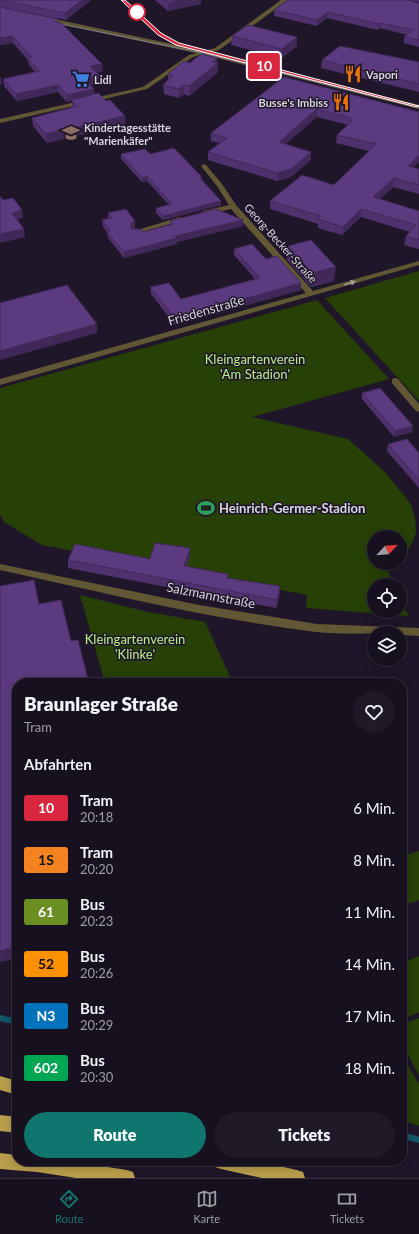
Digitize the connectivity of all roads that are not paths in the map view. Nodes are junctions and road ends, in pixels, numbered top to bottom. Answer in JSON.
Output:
{"nodes":[{"id":1,"x":285,"y":0,"type":"edge"},
{"id":2,"x":39,"y":18,"type":"edge"},
{"id":3,"x":205,"y":53,"type":"junction"},
{"id":4,"x":419,"y":107,"type":"edge"},
{"id":5,"x":0,"y":121,"type":"edge"},
{"id":6,"x":204,"y":166,"type":"dead end"},
{"id":7,"x":233,"y":206,"type":"junction"},
{"id":8,"x":135,"y":232,"type":"edge"},
{"id":9,"x":419,"y":263,"type":"edge"},
{"id":10,"x":312,"y":294,"type":"junction"},
{"id":11,"x":395,"y":381,"type":"dead end"},
{"id":12,"x":0,"y":382,"type":"edge"},
{"id":13,"x":419,"y":409,"type":"edge"},
{"id":14,"x":0,"y":568,"type":"edge"},
{"id":15,"x":419,"y":632,"type":"edge"},
{"id":16,"x":0,"y":1083,"type":"edge"},
{"id":17,"x":12,"y":1087,"type":"edge"},
{"id":18,"x":0,"y":1123,"type":"edge"},
{"id":19,"x":12,"y":1124,"type":"edge"},
{"id":20,"x":0,"y":1161,"type":"edge"},
{"id":21,"x":12,"y":1162,"type":"edge"},
{"id":22,"x":50,"y":1166,"type":"edge"},
{"id":23,"x":252,"y":1166,"type":"edge"},
{"id":24,"x":126,"y":1178,"type":"edge"},
{"id":25,"x":297,"y":1178,"type":"edge"}],
"edges":[{"from":1,"to":3,"type":"street"},
{"from":2,"to":3,"type":"street"},
{"from":3,"to":4,"type":"street"},
{"from":3,"to":5,"type":"street"},
{"from":6,"to":7,"type":"street","name":"Georg-Becker-Straße"},
{"from":7,"to":8,"type":"street","name":"Georg-Becker-Straße"},
{"from":7,"to":10,"type":"street","name":"Georg-Becker-Straße"},
{"from":10,"to":9,"type":"street","name":"Friedenstraße","one_way":true},
{"from":10,"to":12,"type":"street","name":"Friedenstraße"},
{"from":11,"to":13,"type":"street"},
{"from":14,"to":15,"type":"street","name":"Salzmannstraße"},
{"from":16,"to":17,"type":"highway"},
{"from":18,"to":19,"type":"highway"},
{"from":20,"to":21,"type":"highway"},
{"from":22,"to":24,"type":"highway"},
{"from":23,"to":25,"type":"highway"}]}
